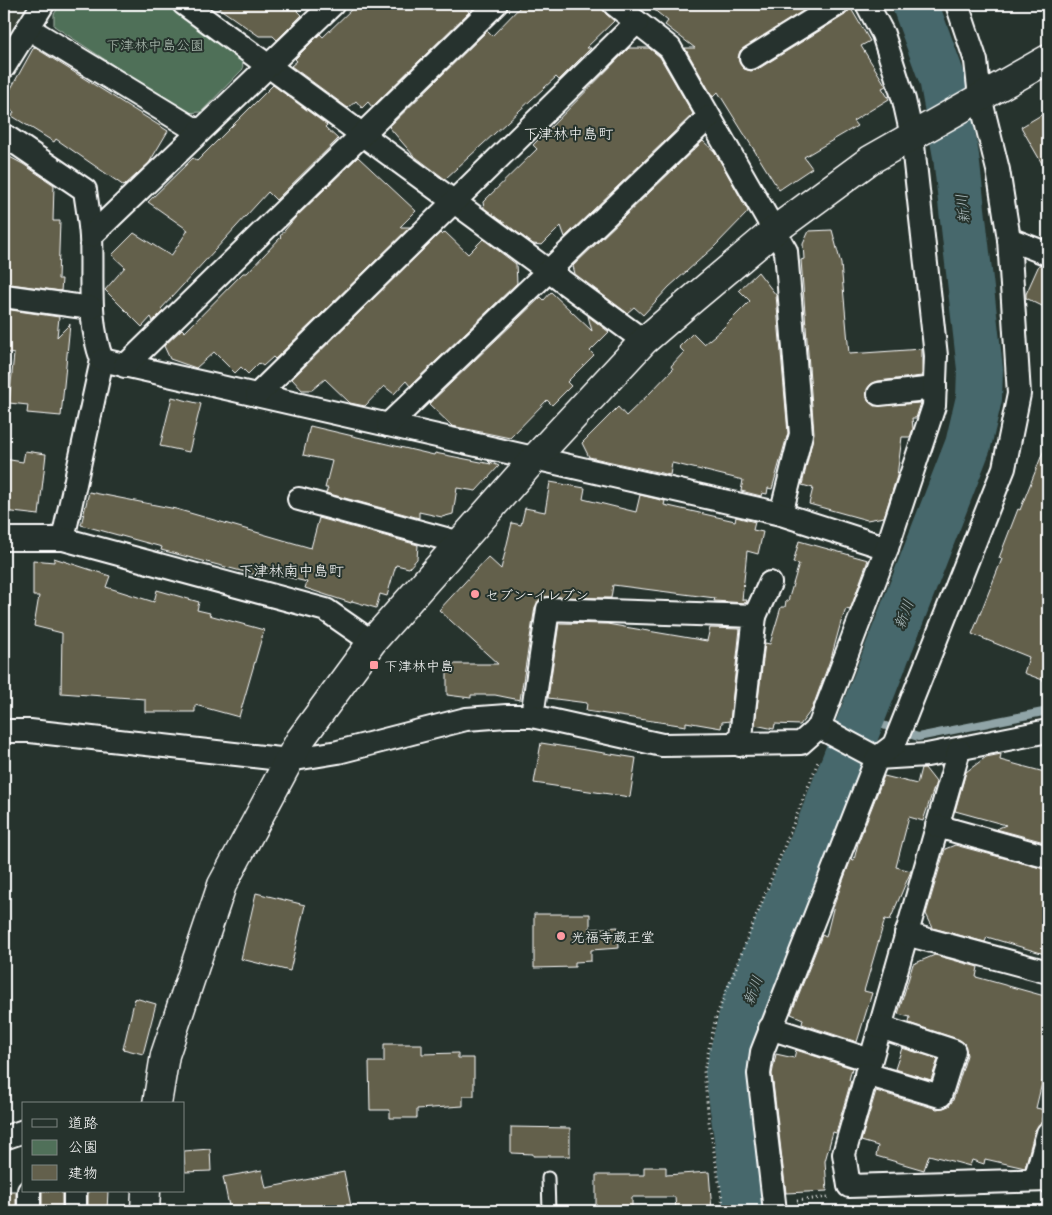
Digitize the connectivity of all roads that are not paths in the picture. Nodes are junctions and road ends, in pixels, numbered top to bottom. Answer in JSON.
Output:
{"nodes":[{"id":1,"x":43,"y":4,"type":"edge"},
{"id":2,"x":184,"y":4,"type":"edge"},
{"id":3,"x":333,"y":4,"type":"edge"},
{"id":4,"x":496,"y":4,"type":"edge"},
{"id":5,"x":614,"y":4,"type":"edge"},
{"id":6,"x":838,"y":4,"type":"edge"},
{"id":7,"x":867,"y":4,"type":"edge"},
{"id":8,"x":957,"y":4,"type":"edge"},
{"id":9,"x":637,"y":22,"type":"junction"},
{"id":10,"x":28,"y":28,"type":"junction"},
{"id":11,"x":751,"y":58,"type":"dead end"},
{"id":12,"x":1048,"y":59,"type":"edge"},
{"id":13,"x":268,"y":66,"type":"junction"},
{"id":14,"x":4,"y":67,"type":"edge"},
{"id":15,"x":973,"y":101,"type":"junction"},
{"id":16,"x":709,"y":117,"type":"junction"},
{"id":17,"x":921,"y":131,"type":"junction"},
{"id":18,"x":199,"y":132,"type":"junction"},
{"id":19,"x":362,"y":134,"type":"junction"},
{"id":20,"x":4,"y":135,"type":"edge"},
{"id":21,"x":454,"y":202,"type":"junction"},
{"id":22,"x":775,"y":230,"type":"junction"},
{"id":23,"x":91,"y":236,"type":"junction"},
{"id":24,"x":1009,"y":239,"type":"junction"},
{"id":25,"x":1048,"y":254,"type":"edge"},
{"id":26,"x":548,"y":271,"type":"junction"},
{"id":27,"x":4,"y":296,"type":"edge"},
{"id":28,"x":91,"y":308,"type":"junction"},
{"id":29,"x":644,"y":341,"type":"junction"},
{"id":30,"x":102,"y":360,"type":"junction"},
{"id":31,"x":125,"y":366,"type":"junction"},
{"id":32,"x":935,"y":388,"type":"junction"},
{"id":33,"x":879,"y":394,"type":"dead end"},
{"id":34,"x":256,"y":395,"type":"junction"},
{"id":35,"x":388,"y":425,"type":"junction"},
{"id":36,"x":535,"y":458,"type":"junction"},
{"id":37,"x":298,"y":499,"type":"dead end"},
{"id":38,"x":781,"y":514,"type":"junction"},
{"id":39,"x":4,"y":539,"type":"edge"},
{"id":40,"x":63,"y":539,"type":"junction"},
{"id":41,"x":461,"y":543,"type":"junction"},
{"id":42,"x":888,"y":548,"type":"junction"},
{"id":43,"x":770,"y":583,"type":"dead end"},
{"id":44,"x":755,"y":616,"type":"junction"},
{"id":45,"x":372,"y":642,"type":"junction"},
{"id":46,"x":532,"y":716,"type":"junction"},
{"id":47,"x":4,"y":731,"type":"edge"},
{"id":48,"x":826,"y":731,"type":"junction"},
{"id":49,"x":1048,"y":731,"type":"edge"},
{"id":50,"x":740,"y":745,"type":"junction"},
{"id":51,"x":959,"y":750,"type":"junction"},
{"id":52,"x":879,"y":752,"type":"junction"},
{"id":53,"x":289,"y":760,"type":"junction"},
{"id":54,"x":937,"y":826,"type":"junction"},
{"id":55,"x":1048,"y":856,"type":"edge"},
{"id":56,"x":906,"y":934,"type":"junction"},
{"id":57,"x":1048,"y":972,"type":"edge"},
{"id":58,"x":880,"y":1027,"type":"junction"},
{"id":59,"x":770,"y":1028,"type":"junction"},
{"id":60,"x":868,"y":1067,"type":"junction"},
{"id":61,"x":157,"y":1102,"type":"edge"},
{"id":62,"x":22,"y":1132,"type":"edge"},
{"id":63,"x":1048,"y":1134,"type":"edge"},
{"id":64,"x":4,"y":1138,"type":"edge"},
{"id":65,"x":548,"y":1178,"type":"dead end"},
{"id":66,"x":1042,"y":1180,"type":"edge"},
{"id":67,"x":29,"y":1192,"type":"edge"},
{"id":68,"x":75,"y":1192,"type":"edge"},
{"id":69,"x":146,"y":1192,"type":"edge"},
{"id":70,"x":774,"y":1207,"type":"edge"},
{"id":71,"x":29,"y":1211,"type":"edge"},
{"id":72,"x":75,"y":1211,"type":"edge"},
{"id":73,"x":145,"y":1211,"type":"edge"},
{"id":74,"x":549,"y":1211,"type":"edge"}],
"edges":[{"from":1,"to":10,"type":"street"},
{"from":2,"to":13,"type":"street"},
{"from":3,"to":13,"type":"street"},
{"from":4,"to":19,"type":"street"},
{"from":5,"to":9,"type":"street"},
{"from":6,"to":11,"type":"street"},
{"from":7,"to":17,"type":"street"},
{"from":8,"to":15,"type":"street"},
{"from":9,"to":16,"type":"street"},
{"from":9,"to":21,"type":"street"},
{"from":10,"to":14,"type":"street"},
{"from":10,"to":18,"type":"street"},
{"from":12,"to":15,"type":"street"},
{"from":13,"to":18,"type":"street"},
{"from":13,"to":19,"type":"street"},
{"from":15,"to":17,"type":"street"},
{"from":15,"to":24,"type":"street"},
{"from":16,"to":22,"type":"street"},
{"from":16,"to":26,"type":"street"},
{"from":17,"to":22,"type":"street"},
{"from":17,"to":32,"type":"street"},
{"from":18,"to":23,"type":"street"},
{"from":19,"to":21,"type":"street"},
{"from":19,"to":31,"type":"street"},
{"from":20,"to":23,"type":"street"},
{"from":21,"to":26,"type":"street"},
{"from":21,"to":34,"type":"street"},
{"from":22,"to":29,"type":"street"},
{"from":22,"to":38,"type":"street"},
{"from":23,"to":28,"type":"street"},
{"from":24,"to":25,"type":"street"},
{"from":24,"to":52,"type":"street"},
{"from":26,"to":29,"type":"street"},
{"from":26,"to":35,"type":"street"},
{"from":27,"to":28,"type":"street"},
{"from":28,"to":30,"type":"street"},
{"from":29,"to":36,"type":"street"},
{"from":30,"to":31,"type":"street"},
{"from":30,"to":40,"type":"street"},
{"from":31,"to":34,"type":"street"},
{"from":32,"to":33,"type":"street"},
{"from":32,"to":42,"type":"street"},
{"from":34,"to":35,"type":"street"},
{"from":35,"to":36,"type":"street"},
{"from":36,"to":38,"type":"street"},
{"from":36,"to":41,"type":"street"},
{"from":37,"to":41,"type":"street"},
{"from":38,"to":42,"type":"street"},
{"from":39,"to":40,"type":"street"},
{"from":40,"to":45,"type":"street"},
{"from":41,"to":45,"type":"street"},
{"from":42,"to":48,"type":"street"},
{"from":43,"to":44,"type":"street"},
{"from":44,"to":46,"type":"street"},
{"from":44,"to":50,"type":"street"},
{"from":45,"to":53,"type":"street"},
{"from":46,"to":50,"type":"street"},
{"from":46,"to":53,"type":"street"},
{"from":47,"to":53,"type":"street"},
{"from":48,"to":50,"type":"street"},
{"from":48,"to":52,"type":"street"},
{"from":49,"to":51,"type":"street"},
{"from":51,"to":52,"type":"street"},
{"from":51,"to":54,"type":"street"},
{"from":52,"to":59,"type":"street"},
{"from":53,"to":61,"type":"street"},
{"from":54,"to":55,"type":"street"},
{"from":54,"to":56,"type":"street"},
{"from":56,"to":57,"type":"street"},
{"from":56,"to":58,"type":"street"},
{"from":58,"to":60,"type":"street"},
{"from":58,"to":60,"type":"street"},
{"from":59,"to":60,"type":"street"},
{"from":59,"to":70,"type":"street"},
{"from":60,"to":66,"type":"street"},
{"from":62,"to":64,"type":"street"},
{"from":63,"to":66,"type":"street"},
{"from":65,"to":74,"type":"lane"},
{"from":67,"to":71,"type":"street"},
{"from":68,"to":72,"type":"street"},
{"from":69,"to":73,"type":"street"}]}
